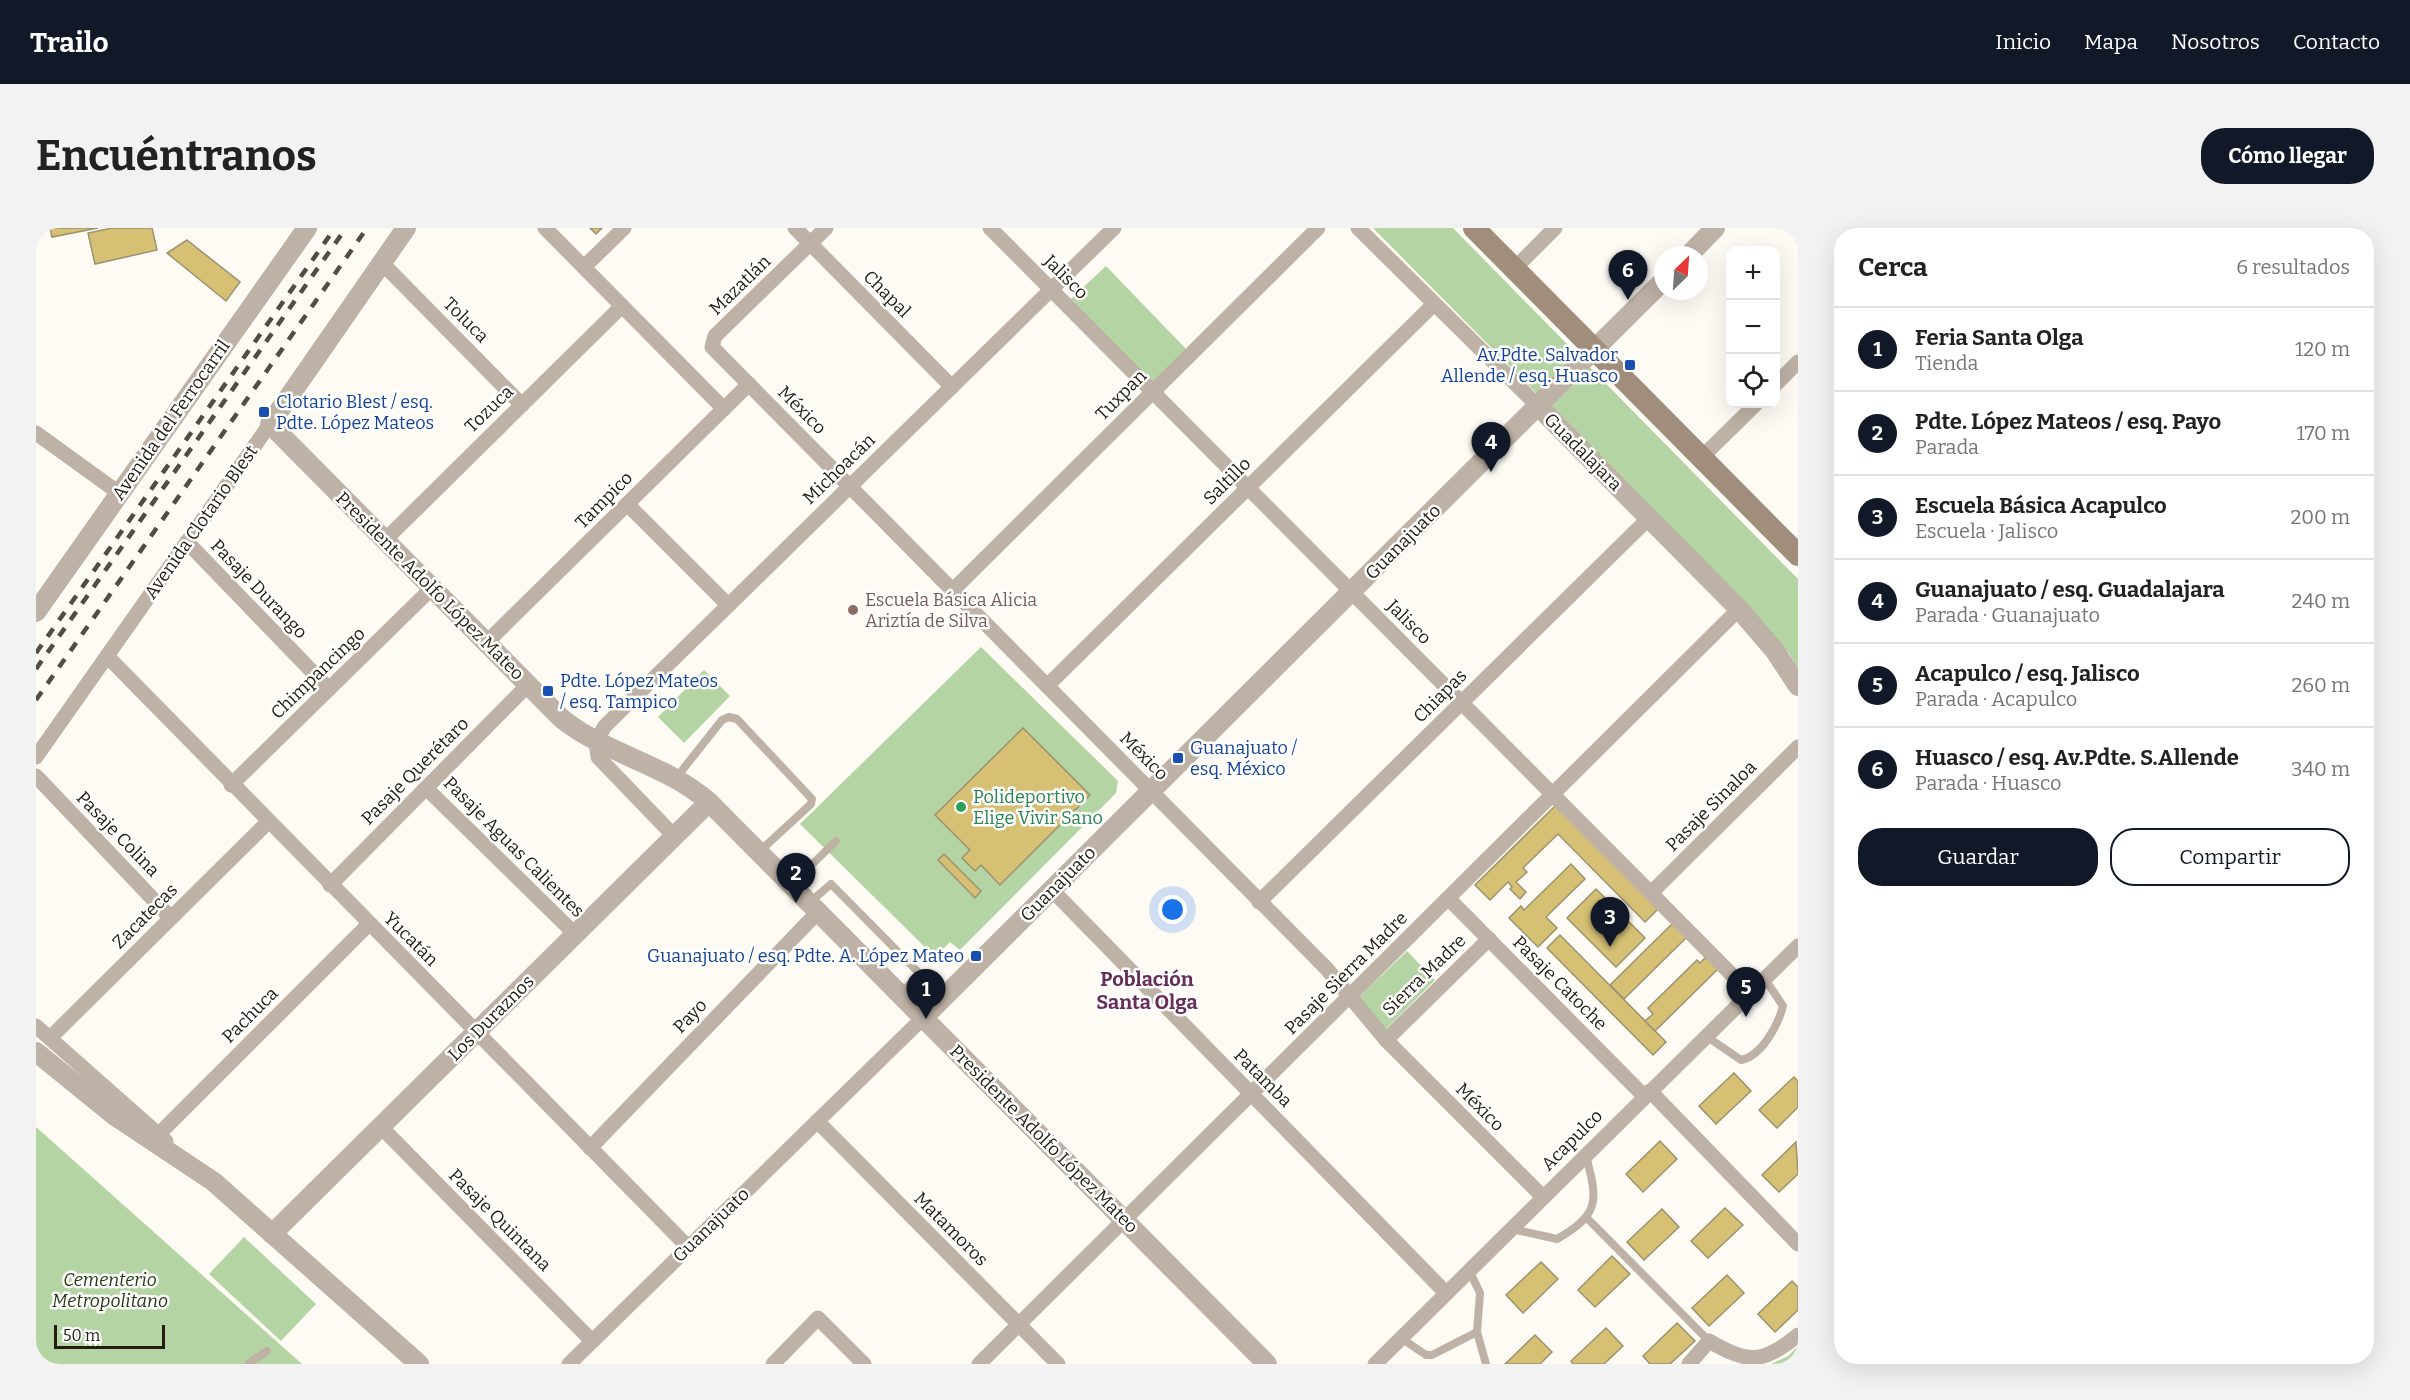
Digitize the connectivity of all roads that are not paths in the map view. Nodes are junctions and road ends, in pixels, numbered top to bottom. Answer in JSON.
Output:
{"nodes":[{"id":1,"x":307,"y":228,"type":"edge"},
{"id":2,"x":406,"y":228,"type":"edge"},
{"id":3,"x":545,"y":228,"type":"edge"},
{"id":4,"x":624,"y":228,"type":"edge"},
{"id":5,"x":795,"y":228,"type":"edge"},
{"id":6,"x":826,"y":228,"type":"edge"},
{"id":7,"x":990,"y":228,"type":"edge"},
{"id":8,"x":1114,"y":228,"type":"edge"},
{"id":9,"x":1318,"y":228,"type":"edge"},
{"id":10,"x":1358,"y":228,"type":"edge"},
{"id":11,"x":1474,"y":228,"type":"edge"},
{"id":12,"x":1556,"y":228,"type":"edge"},
{"id":13,"x":1715,"y":228,"type":"edge"},
{"id":14,"x":810,"y":244,"type":"junction"},
{"id":15,"x":1698,"y":246,"type":"edge"},
{"id":16,"x":382,"y":263,"type":"junction"},
{"id":17,"x":584,"y":267,"type":"junction"},
{"id":18,"x":1514,"y":269,"type":"junction"},
{"id":19,"x":1051,"y":289,"type":"junction"},
{"id":20,"x":1654,"y":290,"type":"edge"},
{"id":21,"x":1434,"y":304,"type":"junction"},
{"id":22,"x":622,"y":306,"type":"junction"},
{"id":23,"x":712,"y":347,"type":"joint"},
{"id":24,"x":1595,"y":350,"type":"junction"},
{"id":25,"x":1798,"y":362,"type":"edge"},
{"id":26,"x":1780,"y":380,"type":"edge"},
{"id":27,"x":749,"y":384,"type":"junction"},
{"id":28,"x":952,"y":387,"type":"junction"},
{"id":29,"x":1153,"y":392,"type":"junction"},
{"id":30,"x":522,"y":405,"type":"junction"},
{"id":31,"x":1539,"y":407,"type":"junction"},
{"id":32,"x":1752,"y":408,"type":"edge"},
{"id":33,"x":724,"y":409,"type":"junction"},
{"id":34,"x":270,"y":424,"type":"junction"},
{"id":35,"x":36,"y":433,"type":"edge"},
{"id":36,"x":1702,"y":457,"type":"junction"},
{"id":37,"x":850,"y":487,"type":"junction"},
{"id":38,"x":1248,"y":488,"type":"junction"},
{"id":39,"x":120,"y":493,"type":"junction"},
{"id":40,"x":627,"y":504,"type":"junction"},
{"id":41,"x":1649,"y":518,"type":"junction"},
{"id":42,"x":384,"y":541,"type":"junction"},
{"id":43,"x":187,"y":542,"type":"junction"},
{"id":44,"x":1798,"y":555,"type":"edge"},
{"id":45,"x":431,"y":588,"type":"junction"},
{"id":46,"x":953,"y":590,"type":"junction"},
{"id":47,"x":1352,"y":592,"type":"junction"},
{"id":48,"x":728,"y":605,"type":"junction"},
{"id":49,"x":1739,"y":609,"type":"junction"},
{"id":50,"x":36,"y":612,"type":"edge"},
{"id":51,"x":486,"y":643,"type":"junction"},
{"id":52,"x":107,"y":656,"type":"junction"},
{"id":53,"x":528,"y":685,"type":"junction"},
{"id":54,"x":1047,"y":686,"type":"junction"},
{"id":55,"x":1798,"y":686,"type":"edge"},
{"id":56,"x":329,"y":689,"type":"junction"},
{"id":57,"x":1461,"y":703,"type":"junction"},
{"id":58,"x":596,"y":741,"type":"junction"},
{"id":59,"x":1798,"y":747,"type":"edge"},
{"id":60,"x":36,"y":757,"type":"edge"},
{"id":61,"x":36,"y":776,"type":"edge"},
{"id":62,"x":676,"y":778,"type":"junction"},
{"id":63,"x":231,"y":784,"type":"junction"},
{"id":64,"x":426,"y":788,"type":"junction"},
{"id":65,"x":1152,"y":791,"type":"junction"},
{"id":66,"x":1553,"y":794,"type":"junction"},
{"id":67,"x":709,"y":802,"type":"junction"},
{"id":68,"x":268,"y":822,"type":"junction"},
{"id":69,"x":674,"y":836,"type":"junction"},
{"id":70,"x":836,"y":841,"type":"dead end"},
{"id":71,"x":759,"y":852,"type":"junction"},
{"id":72,"x":330,"y":885,"type":"junction"},
{"id":73,"x":791,"y":885,"type":"junction"},
{"id":74,"x":1052,"y":890,"type":"junction"},
{"id":75,"x":1651,"y":893,"type":"junction"},
{"id":76,"x":1448,"y":898,"type":"junction"},
{"id":77,"x":1259,"y":902,"type":"junction"},
{"id":78,"x":814,"y":907,"type":"junction"},
{"id":79,"x":171,"y":918,"type":"junction"},
{"id":80,"x":369,"y":924,"type":"junction"},
{"id":81,"x":575,"y":934,"type":"junction"},
{"id":82,"x":1489,"y":939,"type":"junction"},
{"id":83,"x":1798,"y":946,"type":"edge"},
{"id":84,"x":1764,"y":978,"type":"junction"},
{"id":85,"x":1749,"y":992,"type":"junction"},
{"id":86,"x":900,"y":994,"type":"junction"},
{"id":87,"x":1349,"y":997,"type":"junction"},
{"id":88,"x":923,"y":1018,"type":"junction"},
{"id":89,"x":36,"y":1026,"type":"edge"},
{"id":90,"x":476,"y":1032,"type":"junction"},
{"id":91,"x":1706,"y":1035,"type":"junction"},
{"id":92,"x":50,"y":1038,"type":"junction"},
{"id":93,"x":1386,"y":1040,"type":"junction"},
{"id":94,"x":36,"y":1052,"type":"edge"},
{"id":95,"x":1251,"y":1094,"type":"junction"},
{"id":96,"x":1647,"y":1094,"type":"junction"},
{"id":97,"x":817,"y":1121,"type":"junction"},
{"id":98,"x":381,"y":1127,"type":"junction"},
{"id":99,"x":159,"y":1134,"type":"junction"},
{"id":100,"x":591,"y":1148,"type":"junction"},
{"id":101,"x":1586,"y":1155,"type":"junction"},
{"id":102,"x":214,"y":1182,"type":"junction"},
{"id":103,"x":1543,"y":1197,"type":"junction"},
{"id":104,"x":1586,"y":1217,"type":"junction"},
{"id":105,"x":1124,"y":1220,"type":"junction"},
{"id":106,"x":1511,"y":1228,"type":"junction"},
{"id":107,"x":272,"y":1234,"type":"junction"},
{"id":108,"x":1798,"y":1244,"type":"edge"},
{"id":109,"x":688,"y":1247,"type":"junction"},
{"id":110,"x":1470,"y":1270,"type":"junction"},
{"id":111,"x":1446,"y":1293,"type":"junction"},
{"id":112,"x":1019,"y":1325,"type":"junction"},
{"id":113,"x":1477,"y":1332,"type":"junction"},
{"id":114,"x":1798,"y":1335,"type":"edge"},
{"id":115,"x":1401,"y":1338,"type":"junction"},
{"id":116,"x":592,"y":1341,"type":"junction"},
{"id":117,"x":1709,"y":1341,"type":"junction"},
{"id":118,"x":267,"y":1351,"type":"dead end"},
{"id":119,"x":248,"y":1364,"type":"edge"},
{"id":120,"x":419,"y":1364,"type":"edge"},
{"id":121,"x":569,"y":1364,"type":"edge"},
{"id":122,"x":772,"y":1364,"type":"edge"},
{"id":123,"x":864,"y":1364,"type":"edge"},
{"id":124,"x":979,"y":1364,"type":"edge"},
{"id":125,"x":1058,"y":1364,"type":"edge"},
{"id":126,"x":1266,"y":1364,"type":"edge"},
{"id":127,"x":1375,"y":1364,"type":"edge"},
{"id":128,"x":1486,"y":1364,"type":"edge"},
{"id":129,"x":1689,"y":1364,"type":"edge"}],
"edges":[{"from":1,"to":39,"type":"street","name":"Avenida del Ferrocarril"},
{"from":2,"to":16,"type":"street","name":"Avenida Clotario Blest"},
{"from":3,"to":17,"type":"street"},
{"from":4,"to":17,"type":"street"},
{"from":5,"to":14,"type":"street","name":"Chapal"},
{"from":6,"to":14,"type":"street","name":"Mazatlán"},
{"from":7,"to":19,"type":"street","name":"Jalisco"},
{"from":8,"to":19,"type":"street","name":"Michoacán"},
{"from":9,"to":29,"type":"street","name":"Tuxpan"},
{"from":10,"to":21,"type":"street","name":"Guadalajara"},
{"from":11,"to":18,"type":"main road"},
{"from":12,"to":18,"type":"street"},
{"from":13,"to":15,"type":"street"},
{"from":14,"to":23,"type":"street","name":"Mazatlán"},
{"from":14,"to":28,"type":"street","name":"Chapal"},
{"from":16,"to":30,"type":"street","name":"Toluca"},
{"from":16,"to":34,"type":"street","name":"Avenida Clotario Blest"},
{"from":17,"to":22,"type":"street"},
{"from":18,"to":24,"type":"main road"},
{"from":19,"to":28,"type":"street","name":"Michoacán"},
{"from":19,"to":29,"type":"street","name":"Jalisco"},
{"from":20,"to":24,"type":"street","name":"Guanajuato"},
{"from":21,"to":31,"type":"street","name":"Guadalajara"},
{"from":21,"to":38,"type":"street","name":"Saltillo"},
{"from":22,"to":30,"type":"street","name":"Tozuca"},
{"from":22,"to":33,"type":"street"},
{"from":23,"to":27,"type":"street","name":"México"},
{"from":24,"to":31,"type":"street","name":"Guanajuato"},
{"from":24,"to":36,"type":"main road"},
{"from":25,"to":26,"type":"street"},
{"from":27,"to":33,"type":"street","name":"Tampico"},
{"from":27,"to":37,"type":"street","name":"México"},
{"from":28,"to":37,"type":"street","name":"Michoacán"},
{"from":29,"to":38,"type":"street","name":"Jalisco"},
{"from":29,"to":46,"type":"street","name":"Tuxpan"},
{"from":30,"to":42,"type":"street","name":"Tozuca"},
{"from":31,"to":41,"type":"street","name":"Guadalajara"},
{"from":31,"to":47,"type":"street","name":"Guanajuato"},
{"from":32,"to":36,"type":"street"},
{"from":33,"to":40,"type":"street","name":"Tampico"},
{"from":34,"to":42,"type":"street","name":"Presidente Adolfo López Mateo"},
{"from":34,"to":43,"type":"street","name":"Avenida Clotario Blest"},
{"from":35,"to":39,"type":"street"},
{"from":36,"to":44,"type":"main road"},
{"from":37,"to":46,"type":"street","name":"México"},
{"from":37,"to":48,"type":"street","name":"Michoacán"},
{"from":38,"to":47,"type":"street","name":"Jalisco"},
{"from":38,"to":54,"type":"street","name":"Saltillo"},
{"from":39,"to":50,"type":"street","name":"Avenida del Ferrocarril"},
{"from":40,"to":48,"type":"street"},
{"from":40,"to":51,"type":"street","name":"Tampico"},
{"from":41,"to":49,"type":"street","name":"Guadalajara"},
{"from":41,"to":57,"type":"street","name":"Chiapas"},
{"from":42,"to":45,"type":"street","name":"Presidente Adolfo López Mateo"},
{"from":43,"to":52,"type":"street","name":"Avenida Clotario Blest"},
{"from":43,"to":56,"type":"street","name":"Pasaje Durango"},
{"from":45,"to":51,"type":"street","name":"Presidente Adolfo López Mateo"},
{"from":45,"to":56,"type":"street","name":"Chimpancingo"},
{"from":46,"to":54,"type":"street","name":"México"},
{"from":47,"to":57,"type":"street","name":"Jalisco"},
{"from":47,"to":65,"type":"street","name":"Guanajuato"},
{"from":48,"to":58,"type":"street","name":"Michoacán"},
{"from":49,"to":55,"type":"street","name":"Guadalajara"},
{"from":49,"to":66,"type":"street","name":"Pasaje Sierra Madre"},
{"from":51,"to":53,"type":"street","name":"Presidente Adolfo López Mateo"},
{"from":52,"to":60,"type":"street","name":"Avenida Clotario Blest"},
{"from":52,"to":63,"type":"street","name":"Yucatán"},
{"from":53,"to":58,"type":"street","name":"Presidente Adolfo López Mateo"},
{"from":53,"to":64,"type":"street","name":"Pasaje Querétaro"},
{"from":54,"to":65,"type":"street","name":"México"},
{"from":56,"to":63,"type":"street","name":"Chimpancingo"},
{"from":57,"to":66,"type":"street","name":"Jalisco"},
{"from":57,"to":77,"type":"street","name":"Chiapas"},
{"from":58,"to":62,"type":"street","name":"Presidente Adolfo López Mateo"},
{"from":58,"to":69,"type":"street"},
{"from":59,"to":75,"type":"street","name":"Pasaje Sinaloa"},
{"from":61,"to":79,"type":"street","name":"Pasaje Colina"},
{"from":62,"to":67,"type":"street","name":"Presidente Adolfo López Mateo"},
{"from":62,"to":71,"type":"lane"},
{"from":63,"to":68,"type":"street","name":"Yucatán"},
{"from":64,"to":72,"type":"street","name":"Pasaje Querétaro"},
{"from":64,"to":81,"type":"street","name":"Pasaje Aguas Calientes"},
{"from":65,"to":74,"type":"street","name":"Guanajuato"},
{"from":65,"to":77,"type":"street","name":"México"},
{"from":66,"to":75,"type":"street","name":"Jalisco"},
{"from":66,"to":76,"type":"street","name":"Pasaje Sierra Madre"},
{"from":67,"to":69,"type":"street","name":"Los Duraznos"},
{"from":67,"to":71,"type":"street","name":"Presidente Adolfo López Mateo"},
{"from":68,"to":72,"type":"street","name":"Yucatán"},
{"from":68,"to":79,"type":"street","name":"Zacatecas"},
{"from":69,"to":81,"type":"street","name":"Los Duraznos"},
{"from":70,"to":73,"type":"lane"},
{"from":71,"to":73,"type":"street","name":"Presidente Adolfo López Mateo"},
{"from":72,"to":80,"type":"street","name":"Yucatán"},
{"from":73,"to":78,"type":"street","name":"Presidente Adolfo López Mateo"},
{"from":74,"to":88,"type":"street","name":"Guanajuato"},
{"from":74,"to":95,"type":"street","name":"Patamba"},
{"from":75,"to":85,"type":"street","name":"Jalisco"},
{"from":76,"to":82,"type":"street","name":"Pasaje Catoche"},
{"from":76,"to":87,"type":"street","name":"Pasaje Sierra Madre"},
{"from":77,"to":87,"type":"street","name":"México"},
{"from":78,"to":86,"type":"street","name":"Presidente Adolfo López Mateo"},
{"from":78,"to":86,"type":"lane"},
{"from":78,"to":100,"type":"street","name":"Payo"},
{"from":79,"to":92,"type":"street","name":"Zacatecas"},
{"from":80,"to":90,"type":"street","name":"Yucatán"},
{"from":80,"to":99,"type":"street","name":"Pachuca"},
{"from":81,"to":90,"type":"street","name":"Los Duraznos"},
{"from":82,"to":93,"type":"street","name":"Sierra Madre"},
{"from":82,"to":96,"type":"street","name":"Pasaje Catoche"},
{"from":83,"to":84,"type":"street","name":"Acapulco"},
{"from":84,"to":85,"type":"street","name":"Acapulco"},
{"from":84,"to":91,"type":"lane"},
{"from":85,"to":91,"type":"street","name":"Acapulco"},
{"from":86,"to":88,"type":"street","name":"Presidente Adolfo López Mateo"},
{"from":87,"to":93,"type":"street","name":"México"},
{"from":87,"to":95,"type":"street","name":"Pasaje Sierra Madre"},
{"from":88,"to":97,"type":"street","name":"Guanajuato"},
{"from":88,"to":105,"type":"street","name":"Presidente Adolfo López Mateo"},
{"from":89,"to":92,"type":"street"},
{"from":90,"to":98,"type":"street","name":"Los Duraznos"},
{"from":90,"to":100,"type":"street","name":"Yucatán"},
{"from":91,"to":96,"type":"street","name":"Acapulco"},
{"from":92,"to":99,"type":"street"},
{"from":93,"to":103,"type":"street","name":"México"},
{"from":94,"to":102,"type":"street"},
{"from":95,"to":105,"type":"street","name":"Pasaje Sierra Madre"},
{"from":95,"to":111,"type":"street","name":"Patamba"},
{"from":96,"to":101,"type":"street","name":"Acapulco"},
{"from":96,"to":108,"type":"street","name":"Pasaje Catoche"},
{"from":97,"to":109,"type":"street","name":"Guanajuato"},
{"from":97,"to":112,"type":"street","name":"Matamoros"},
{"from":98,"to":107,"type":"street","name":"Los Duraznos"},
{"from":98,"to":116,"type":"street","name":"Pasaje Quintana"},
{"from":99,"to":102,"type":"street"},
{"from":100,"to":109,"type":"street","name":"Yucatán"},
{"from":101,"to":103,"type":"street","name":"Acapulco"},
{"from":101,"to":104,"type":"lane"},
{"from":102,"to":107,"type":"street"},
{"from":103,"to":106,"type":"street","name":"Acapulco"},
{"from":104,"to":106,"type":"lane"},
{"from":104,"to":117,"type":"lane"},
{"from":105,"to":112,"type":"street","name":"Pasaje Sierra Madre"},
{"from":105,"to":126,"type":"street","name":"Presidente Adolfo López Mateo"},
{"from":106,"to":110,"type":"street","name":"Acapulco"},
{"from":107,"to":120,"type":"street"},
{"from":109,"to":116,"type":"street","name":"Guanajuato"},
{"from":110,"to":111,"type":"street","name":"Acapulco"},
{"from":110,"to":113,"type":"lane"},
{"from":111,"to":115,"type":"street","name":"Acapulco"},
{"from":112,"to":124,"type":"street","name":"Pasaje Sierra Madre"},
{"from":112,"to":125,"type":"street","name":"Matamoros"},
{"from":113,"to":115,"type":"lane"},
{"from":113,"to":128,"type":"lane"},
{"from":114,"to":117,"type":"street"},
{"from":115,"to":127,"type":"street","name":"Acapulco"},
{"from":116,"to":121,"type":"street","name":"Guanajuato"},
{"from":117,"to":129,"type":"street"},
{"from":118,"to":119,"type":"lane"},
{"from":122,"to":123,"type":"street"}]}
